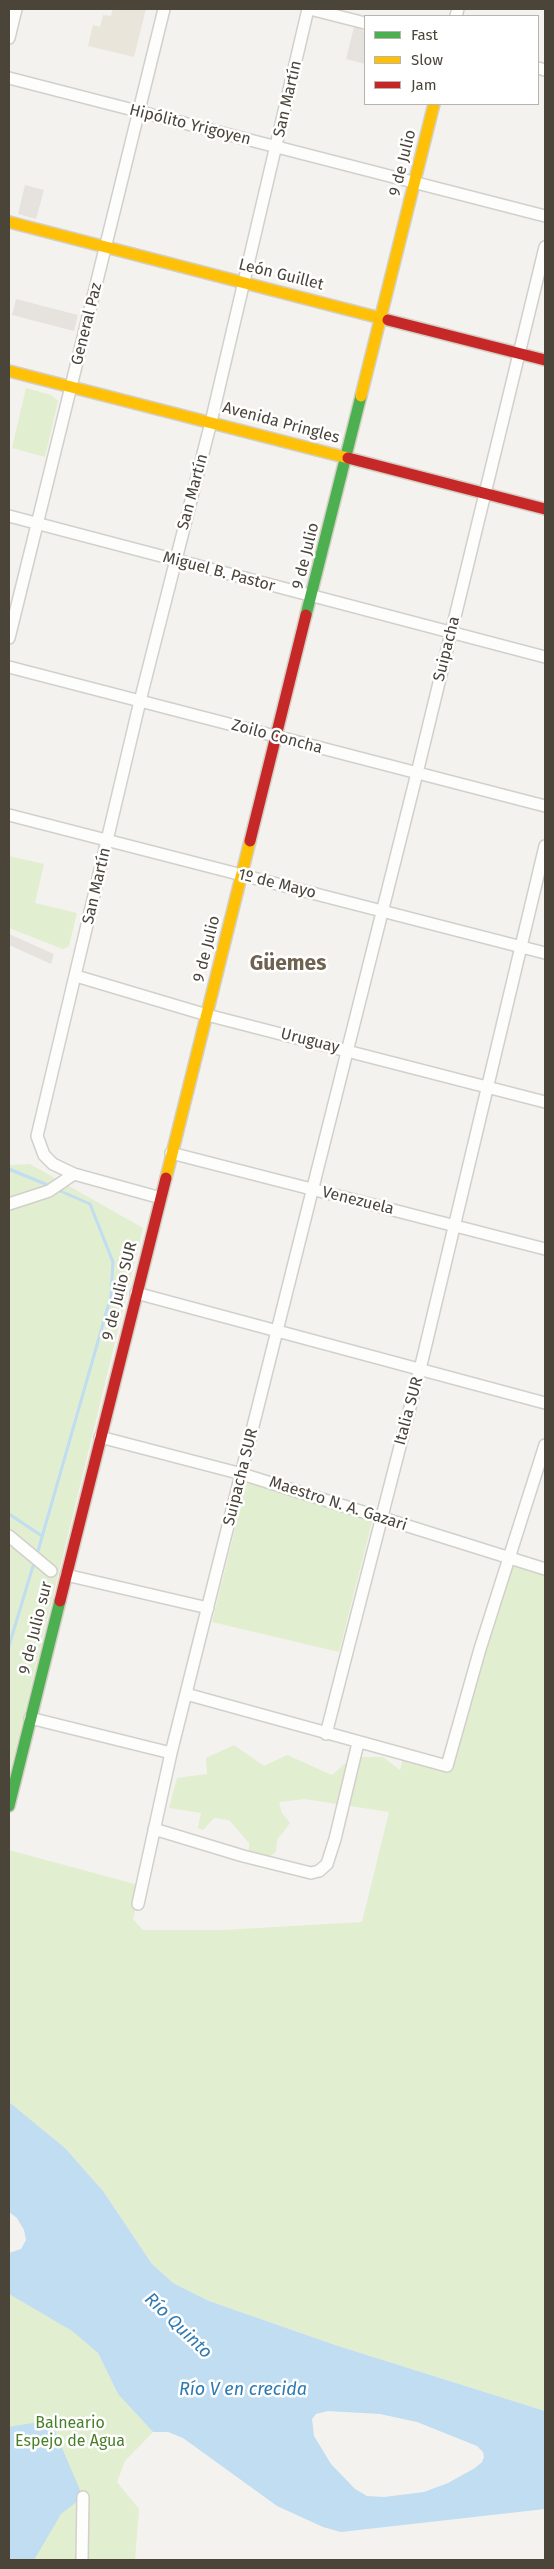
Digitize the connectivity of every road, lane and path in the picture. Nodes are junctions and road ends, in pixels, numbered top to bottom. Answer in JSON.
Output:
{"nodes":[{"id":1,"x":16,"y":9,"type":"edge"},
{"id":2,"x":164,"y":9,"type":"edge"},
{"id":3,"x":309,"y":9,"type":"edge"},
{"id":4,"x":364,"y":23,"type":"edge"},
{"id":5,"x":9,"y":38,"type":"edge"},
{"id":6,"x":9,"y":78,"type":"edge"},
{"id":7,"x":434,"y":105,"type":"edge"},
{"id":8,"x":139,"y":112,"type":"junction"},
{"id":9,"x":277,"y":147,"type":"junction"},
{"id":10,"x":415,"y":183,"type":"junction"},
{"id":11,"x":545,"y":216,"type":"edge"},
{"id":12,"x":9,"y":222,"type":"edge"},
{"id":13,"x":105,"y":247,"type":"junction"},
{"id":14,"x":545,"y":247,"type":"edge"},
{"id":15,"x":244,"y":282,"type":"junction"},
{"id":16,"x":381,"y":318,"type":"junction"},
{"id":17,"x":519,"y":353,"type":"junction"},
{"id":18,"x":545,"y":360,"type":"edge"},
{"id":19,"x":9,"y":371,"type":"edge"},
{"id":20,"x":71,"y":387,"type":"junction"},
{"id":21,"x":211,"y":422,"type":"junction"},
{"id":22,"x":347,"y":458,"type":"junction"},
{"id":23,"x":485,"y":494,"type":"junction"},
{"id":24,"x":545,"y":509,"type":"edge"},
{"id":25,"x":9,"y":516,"type":"edge"},
{"id":26,"x":37,"y":524,"type":"junction"},
{"id":27,"x":175,"y":560,"type":"junction"},
{"id":28,"x":312,"y":596,"type":"junction"},
{"id":29,"x":451,"y":632,"type":"junction"},
{"id":30,"x":9,"y":638,"type":"edge"},
{"id":31,"x":545,"y":657,"type":"edge"},
{"id":32,"x":9,"y":667,"type":"edge"},
{"id":33,"x":140,"y":701,"type":"junction"},
{"id":34,"x":277,"y":737,"type":"junction"},
{"id":35,"x":417,"y":773,"type":"junction"},
{"id":36,"x":545,"y":806,"type":"edge"},
{"id":37,"x":9,"y":815,"type":"edge"},
{"id":38,"x":108,"y":840,"type":"junction"},
{"id":39,"x":545,"y":846,"type":"edge"},
{"id":40,"x":242,"y":875,"type":"junction"},
{"id":41,"x":382,"y":911,"type":"junction"},
{"id":42,"x":521,"y":947,"type":"junction"},
{"id":43,"x":545,"y":954,"type":"edge"},
{"id":44,"x":76,"y":976,"type":"junction"},
{"id":45,"x":207,"y":1015,"type":"junction"},
{"id":46,"x":347,"y":1051,"type":"junction"},
{"id":47,"x":488,"y":1087,"type":"junction"},
{"id":48,"x":545,"y":1102,"type":"edge"},
{"id":49,"x":171,"y":1153,"type":"junction"},
{"id":50,"x":74,"y":1174,"type":"junction"},
{"id":51,"x":313,"y":1189,"type":"junction"},
{"id":52,"x":160,"y":1198,"type":"junction"},
{"id":53,"x":9,"y":1204,"type":"edge"},
{"id":54,"x":454,"y":1225,"type":"junction"},
{"id":55,"x":545,"y":1249,"type":"edge"},
{"id":56,"x":136,"y":1293,"type":"junction"},
{"id":57,"x":278,"y":1331,"type":"junction"},
{"id":58,"x":420,"y":1369,"type":"junction"},
{"id":59,"x":545,"y":1403,"type":"edge"},
{"id":60,"x":100,"y":1437,"type":"junction"},
{"id":61,"x":545,"y":1445,"type":"edge"},
{"id":62,"x":242,"y":1474,"type":"junction"},
{"id":63,"x":382,"y":1516,"type":"junction"},
{"id":64,"x":9,"y":1536,"type":"edge"},
{"id":65,"x":510,"y":1559,"type":"junction"},
{"id":66,"x":545,"y":1569,"type":"edge"},
{"id":67,"x":51,"y":1571,"type":"dead end"},
{"id":68,"x":66,"y":1575,"type":"junction"},
{"id":69,"x":208,"y":1608,"type":"junction"},
{"id":70,"x":186,"y":1694,"type":"junction"},
{"id":71,"x":30,"y":1718,"type":"junction"},
{"id":72,"x":326,"y":1734,"type":"junction"},
{"id":73,"x":358,"y":1743,"type":"junction"},
{"id":74,"x":172,"y":1753,"type":"junction"},
{"id":75,"x":9,"y":1806,"type":"edge"},
{"id":76,"x":154,"y":1829,"type":"junction"},
{"id":77,"x":138,"y":1904,"type":"dead end"},
{"id":78,"x":83,"y":2497,"type":"dead end"},
{"id":79,"x":82,"y":2560,"type":"edge"}],
"edges":[{"from":1,"to":5,"type":"street"},
{"from":2,"to":8,"type":"street","name":"General Paz"},
{"from":3,"to":4,"type":"street"},
{"from":3,"to":9,"type":"street","name":"San Martín"},
{"from":6,"to":8,"type":"street","name":"Hipólito Yrigoyen"},
{"from":7,"to":10,"type":"street","name":"9 de Julio"},
{"from":8,"to":9,"type":"street","name":"Hipólito Yrigoyen"},
{"from":8,"to":13,"type":"street","name":"General Paz"},
{"from":9,"to":10,"type":"street","name":"Hipólito Yrigoyen"},
{"from":9,"to":15,"type":"street","name":"San Martín"},
{"from":10,"to":11,"type":"street","name":"Hipólito Yrigoyen"},
{"from":10,"to":16,"type":"street","name":"9 de Julio"},
{"from":12,"to":13,"type":"street","name":"León Guillet"},
{"from":13,"to":15,"type":"street","name":"León Guillet"},
{"from":13,"to":20,"type":"street","name":"General Paz"},
{"from":14,"to":17,"type":"street","name":"Suipacha"},
{"from":15,"to":16,"type":"street","name":"León Guillet"},
{"from":15,"to":21,"type":"street","name":"San Martín"},
{"from":16,"to":17,"type":"street","name":"León Guillet"},
{"from":16,"to":22,"type":"street","name":"9 de Julio"},
{"from":17,"to":18,"type":"street","name":"León Guillet"},
{"from":17,"to":23,"type":"street","name":"Suipacha"},
{"from":19,"to":20,"type":"street","name":"Avenida Pringles"},
{"from":20,"to":21,"type":"street","name":"Avenida Pringles"},
{"from":20,"to":26,"type":"street","name":"General Paz"},
{"from":21,"to":22,"type":"street","name":"Avenida Pringles"},
{"from":21,"to":27,"type":"street","name":"San Martín"},
{"from":22,"to":23,"type":"street","name":"Avenida Pringles"},
{"from":22,"to":28,"type":"street","name":"9 de Julio"},
{"from":23,"to":24,"type":"street","name":"Avenida Pringles"},
{"from":23,"to":29,"type":"street","name":"Suipacha"},
{"from":25,"to":26,"type":"street","name":"Miguel B. Pastor"},
{"from":26,"to":27,"type":"street","name":"Miguel B. Pastor"},
{"from":26,"to":30,"type":"street","name":"General Paz"},
{"from":27,"to":28,"type":"street","name":"Miguel B. Pastor"},
{"from":27,"to":33,"type":"street","name":"San Martín"},
{"from":28,"to":29,"type":"street","name":"Miguel B. Pastor"},
{"from":28,"to":34,"type":"street","name":"9 de Julio"},
{"from":29,"to":31,"type":"street","name":"Miguel B. Pastor"},
{"from":29,"to":35,"type":"street","name":"Suipacha"},
{"from":32,"to":33,"type":"street","name":"Zoilo Concha"},
{"from":33,"to":34,"type":"street","name":"Zoilo Concha"},
{"from":33,"to":38,"type":"street","name":"San Martín"},
{"from":34,"to":35,"type":"street","name":"Zoilo Concha"},
{"from":34,"to":40,"type":"street","name":"9 de Julio"},
{"from":35,"to":36,"type":"street","name":"Zoilo Concha"},
{"from":35,"to":41,"type":"street","name":"Suipacha"},
{"from":37,"to":38,"type":"street","name":"1º de Mayo"},
{"from":38,"to":40,"type":"street","name":"1º de Mayo"},
{"from":38,"to":44,"type":"street","name":"San Martín"},
{"from":39,"to":42,"type":"street","name":"Italia SUR"},
{"from":40,"to":41,"type":"street","name":"1º de Mayo"},
{"from":40,"to":45,"type":"street","name":"9 de Julio"},
{"from":41,"to":42,"type":"street","name":"1º de Mayo"},
{"from":41,"to":46,"type":"street","name":"Suipacha"},
{"from":42,"to":43,"type":"street","name":"1º de Mayo"},
{"from":42,"to":47,"type":"street","name":"Italia SUR"},
{"from":44,"to":45,"type":"street","name":"Uruguay"},
{"from":44,"to":50,"type":"street","name":"San Martín"},
{"from":45,"to":46,"type":"street","name":"Uruguay"},
{"from":45,"to":49,"type":"street","name":"9 de Julio SUR"},
{"from":46,"to":47,"type":"street","name":"Uruguay"},
{"from":46,"to":51,"type":"street","name":"Suipacha SUR"},
{"from":47,"to":48,"type":"street","name":"Uruguay"},
{"from":47,"to":54,"type":"street","name":"Italia SUR"},
{"from":49,"to":51,"type":"street","name":"Venezuela"},
{"from":49,"to":52,"type":"street","name":"9 de Julio SUR"},
{"from":50,"to":52,"type":"street"},
{"from":50,"to":53,"type":"street"},
{"from":51,"to":54,"type":"street","name":"Venezuela"},
{"from":51,"to":57,"type":"street","name":"Suipacha SUR"},
{"from":52,"to":56,"type":"street","name":"9 de Julio SUR"},
{"from":54,"to":55,"type":"street","name":"Venezuela"},
{"from":54,"to":58,"type":"street","name":"Italia SUR"},
{"from":56,"to":57,"type":"street"},
{"from":56,"to":60,"type":"street","name":"9 de Julio SUR"},
{"from":57,"to":58,"type":"street"},
{"from":57,"to":62,"type":"street","name":"Suipacha SUR"},
{"from":58,"to":59,"type":"street"},
{"from":58,"to":63,"type":"street","name":"Italia SUR"},
{"from":60,"to":62,"type":"street","name":"Maestro N. A. Gazari"},
{"from":60,"to":68,"type":"street","name":"9 de Julio SUR"},
{"from":61,"to":65,"type":"street"},
{"from":62,"to":63,"type":"street","name":"Maestro N. A. Gazari"},
{"from":62,"to":69,"type":"street","name":"Suipacha SUR"},
{"from":63,"to":65,"type":"street","name":"Maestro N. A. Gazari"},
{"from":63,"to":72,"type":"street","name":"Italia SUR"},
{"from":64,"to":67,"type":"street"},
{"from":65,"to":66,"type":"street","name":"Maestro N. A. Gazari"},
{"from":65,"to":73,"type":"street"},
{"from":68,"to":69,"type":"street"},
{"from":68,"to":71,"type":"street","name":"9 de Julio sur"},
{"from":69,"to":70,"type":"street","name":"Suipacha SUR"},
{"from":70,"to":72,"type":"street"},
{"from":70,"to":74,"type":"street","name":"Suipacha SUR"},
{"from":71,"to":74,"type":"street"},
{"from":71,"to":75,"type":"street","name":"9 de Julio sur"},
{"from":72,"to":73,"type":"street"},
{"from":73,"to":76,"type":"street"},
{"from":74,"to":76,"type":"street","name":"Suipacha SUR"},
{"from":76,"to":77,"type":"street","name":"Suipacha SUR"},
{"from":78,"to":79,"type":"street"}]}
